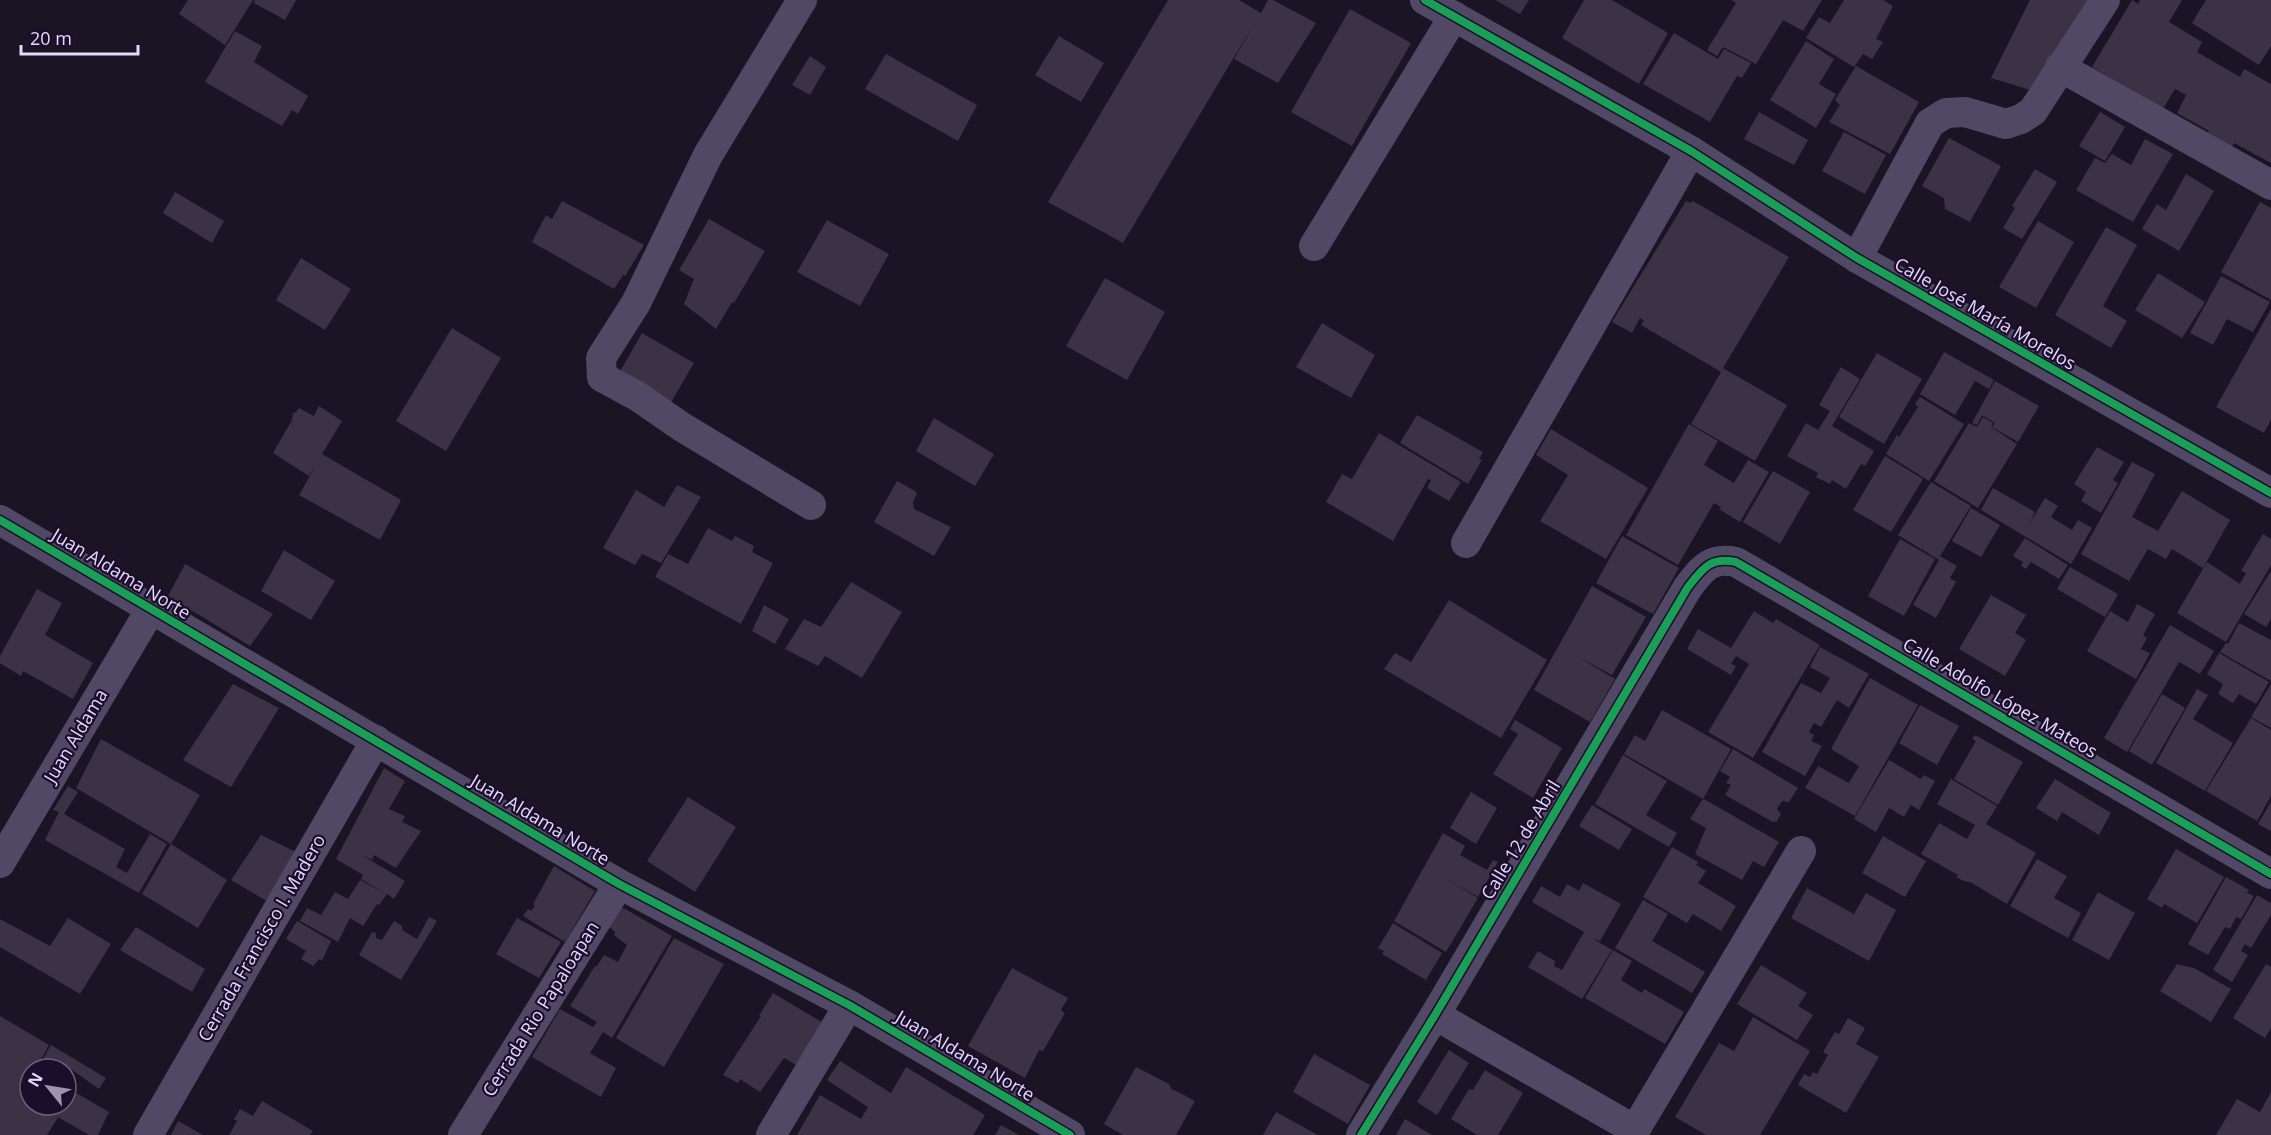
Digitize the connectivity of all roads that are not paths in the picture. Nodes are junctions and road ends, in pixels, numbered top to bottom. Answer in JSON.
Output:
{"nodes":[{"id":1,"x":802,"y":0,"type":"edge"},
{"id":2,"x":1425,"y":0,"type":"edge"},
{"id":3,"x":2105,"y":0,"type":"edge"},
{"id":4,"x":1454,"y":16,"type":"junction"},
{"id":5,"x":2060,"y":68,"type":"junction"},
{"id":6,"x":1691,"y":151,"type":"junction"},
{"id":7,"x":2271,"y":185,"type":"edge"},
{"id":8,"x":1314,"y":246,"type":"dead end"},
{"id":9,"x":1857,"y":258,"type":"junction"},
{"id":10,"x":2271,"y":494,"type":"edge"},
{"id":11,"x":811,"y":505,"type":"dead end"},
{"id":12,"x":0,"y":520,"type":"edge"},
{"id":13,"x":1466,"y":543,"type":"dead end"},
{"id":14,"x":1710,"y":562,"type":"joint"},
{"id":15,"x":151,"y":609,"type":"junction"},
{"id":16,"x":376,"y":740,"type":"junction"},
{"id":17,"x":4,"y":848,"type":"edge"},
{"id":18,"x":1801,"y":851,"type":"dead end"},
{"id":19,"x":2271,"y":874,"type":"edge"},
{"id":20,"x":619,"y":884,"type":"junction"},
{"id":21,"x":849,"y":1005,"type":"junction"},
{"id":22,"x":1435,"y":1015,"type":"junction"},
{"id":23,"x":148,"y":1135,"type":"edge"},
{"id":24,"x":463,"y":1135,"type":"edge"},
{"id":25,"x":771,"y":1135,"type":"edge"},
{"id":26,"x":1070,"y":1135,"type":"edge"},
{"id":27,"x":1361,"y":1135,"type":"edge"}],
"edges":[{"from":1,"to":11,"type":"street"},
{"from":2,"to":4,"type":"street","name":"Calle José María Morelos"},
{"from":3,"to":5,"type":"street"},
{"from":4,"to":6,"type":"street","name":"Calle José María Morelos"},
{"from":4,"to":8,"type":"street"},
{"from":5,"to":7,"type":"street"},
{"from":5,"to":9,"type":"street"},
{"from":6,"to":9,"type":"street","name":"Calle José María Morelos"},
{"from":6,"to":13,"type":"street"},
{"from":9,"to":10,"type":"street","name":"Calle José María Morelos"},
{"from":12,"to":15,"type":"street","name":"Juan Aldama Norte"},
{"from":14,"to":19,"type":"street","name":"Calle Adolfo López Mateos"},
{"from":14,"to":22,"type":"street","name":"Calle 12 de Abril"},
{"from":15,"to":16,"type":"street","name":"Juan Aldama Norte"},
{"from":15,"to":17,"type":"street","name":"Juan Aldama"},
{"from":16,"to":20,"type":"street","name":"Juan Aldama Norte"},
{"from":16,"to":23,"type":"street","name":"Cerrada Francisco I. Madero"},
{"from":18,"to":22,"type":"street"},
{"from":20,"to":21,"type":"street","name":"Juan Aldama Norte"},
{"from":20,"to":24,"type":"street","name":"Cerrada Rio Papaloapan"},
{"from":21,"to":25,"type":"street"},
{"from":21,"to":26,"type":"street","name":"Juan Aldama Norte"},
{"from":22,"to":27,"type":"street","name":"Calle 12 de Abril"}]}
